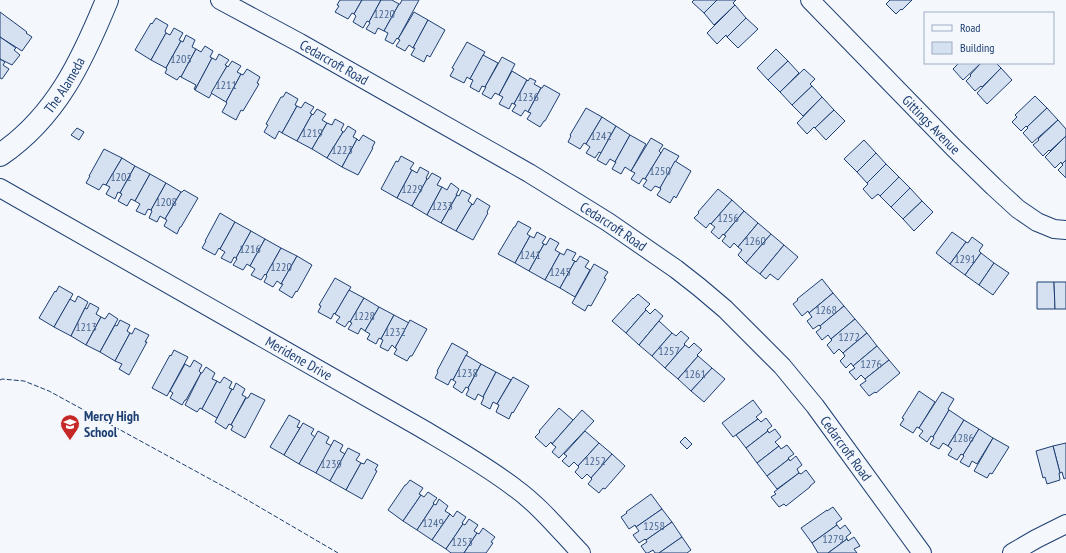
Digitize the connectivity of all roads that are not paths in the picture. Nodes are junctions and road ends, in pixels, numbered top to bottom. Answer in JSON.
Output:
{"nodes":[{"id":1,"x":220,"y":0,"type":"edge"},
{"id":2,"x":810,"y":0,"type":"edge"},
{"id":3,"x":101,"y":4,"type":"edge"},
{"id":4,"x":0,"y":155,"type":"edge"},
{"id":5,"x":0,"y":188,"type":"edge"},
{"id":6,"x":1066,"y":230,"type":"edge"},
{"id":7,"x":1066,"y":524,"type":"edge"},
{"id":8,"x":581,"y":553,"type":"edge"},
{"id":9,"x":922,"y":553,"type":"edge"},
{"id":10,"x":1012,"y":553,"type":"edge"}],
"edges":[{"from":1,"to":9,"type":"street","name":"Cedarcroft Road"},
{"from":2,"to":6,"type":"street","name":"Gittings Avenue"},
{"from":3,"to":4,"type":"street","name":"The Alameda"},
{"from":5,"to":8,"type":"street","name":"Meridene Drive"},
{"from":7,"to":10,"type":"street"}]}
